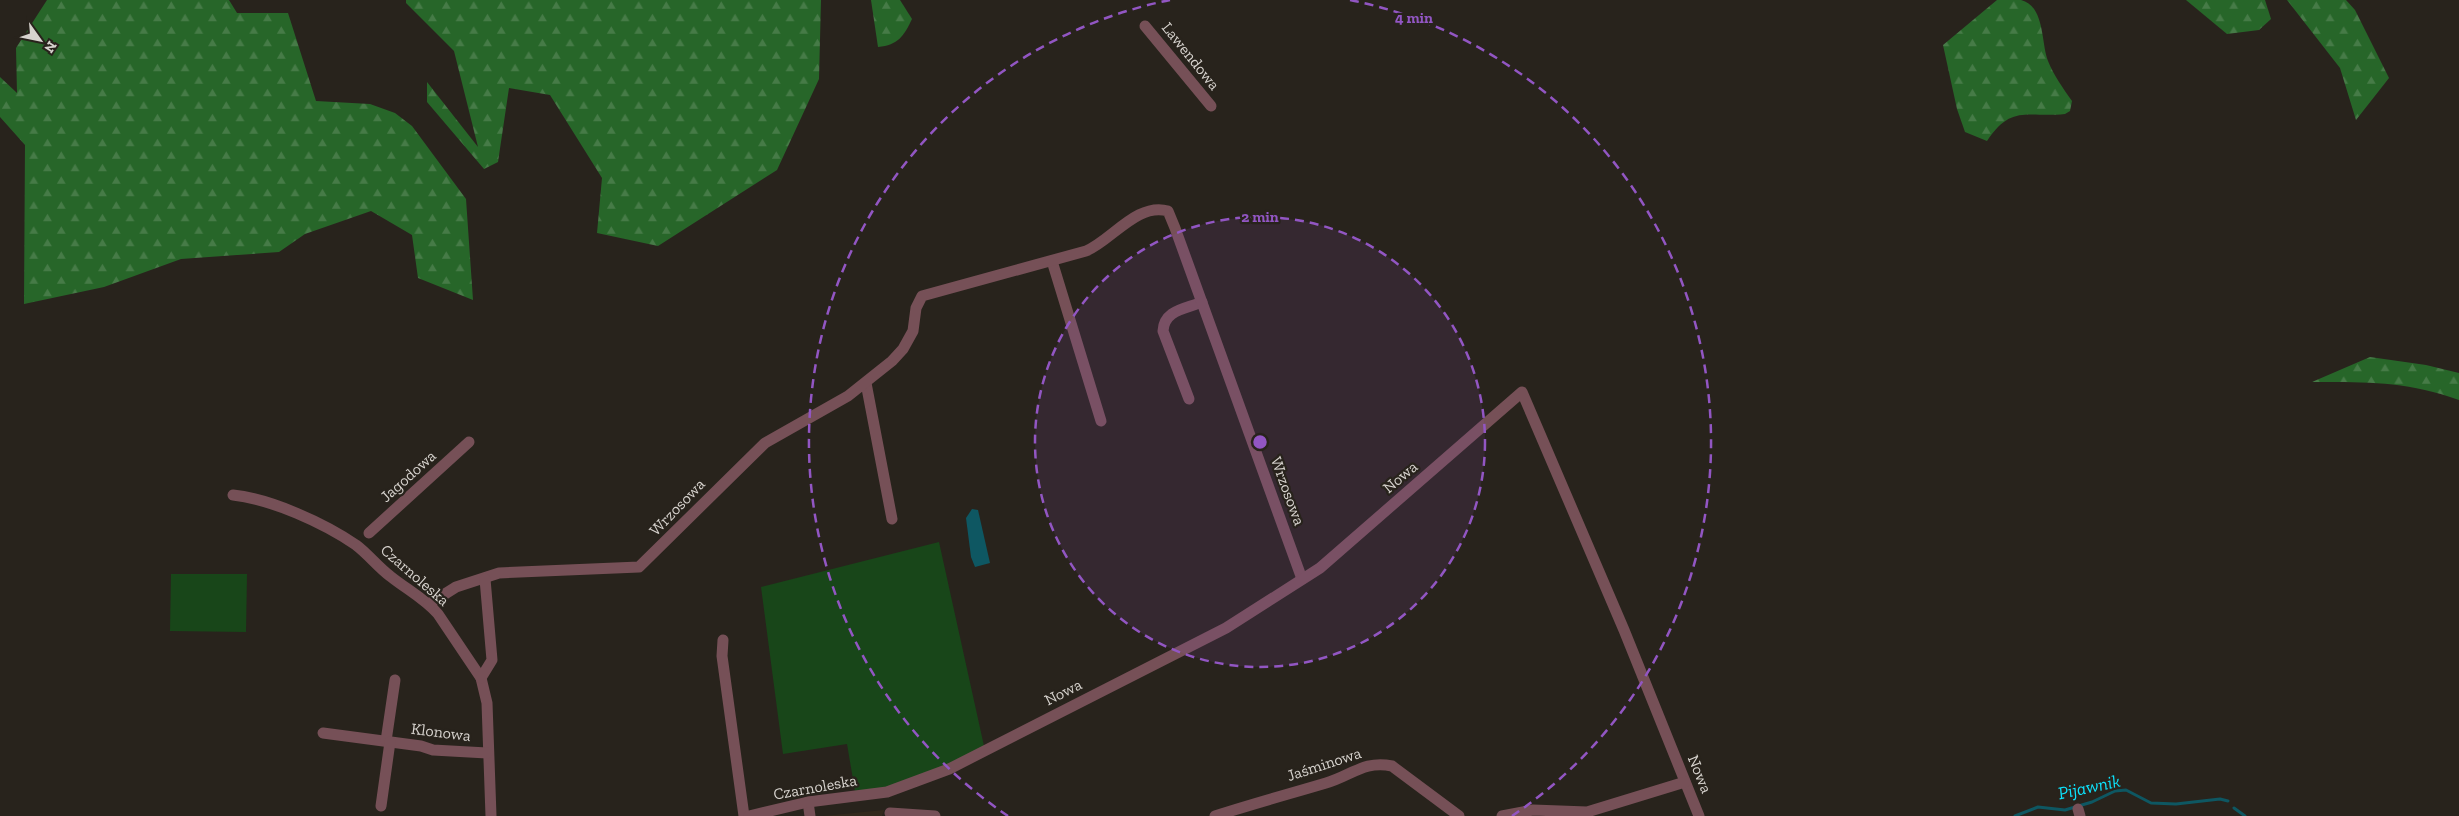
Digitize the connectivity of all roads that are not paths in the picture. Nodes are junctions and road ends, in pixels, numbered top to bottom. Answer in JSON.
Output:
{"nodes":[{"id":1,"x":1145,"y":26,"type":"dead end"},
{"id":2,"x":1211,"y":106,"type":"dead end"},
{"id":3,"x":1052,"y":261,"type":"junction"},
{"id":4,"x":1202,"y":302,"type":"junction"},
{"id":5,"x":866,"y":383,"type":"junction"},
{"id":6,"x":1189,"y":399,"type":"dead end"},
{"id":7,"x":1101,"y":421,"type":"dead end"},
{"id":8,"x":469,"y":442,"type":"dead end"},
{"id":9,"x":233,"y":495,"type":"dead end"},
{"id":10,"x":892,"y":520,"type":"dead end"},
{"id":11,"x":369,"y":533,"type":"dead end"},
{"id":12,"x":485,"y":579,"type":"junction"},
{"id":13,"x":1302,"y":579,"type":"junction"},
{"id":14,"x":429,"y":604,"type":"junction"},
{"id":15,"x":723,"y":640,"type":"dead end"},
{"id":16,"x":481,"y":678,"type":"junction"},
{"id":17,"x":395,"y":680,"type":"dead end"},
{"id":18,"x":323,"y":734,"type":"dead end"},
{"id":19,"x":388,"y":742,"type":"junction"},
{"id":20,"x":487,"y":753,"type":"junction"},
{"id":21,"x":1685,"y":782,"type":"junction"},
{"id":22,"x":886,"y":792,"type":"junction"},
{"id":23,"x":808,"y":802,"type":"junction"},
{"id":24,"x":381,"y":806,"type":"dead end"},
{"id":25,"x":889,"y":814,"type":"edge"},
{"id":26,"x":491,"y":816,"type":"edge"},
{"id":27,"x":744,"y":816,"type":"edge"},
{"id":28,"x":749,"y":816,"type":"edge"},
{"id":29,"x":810,"y":816,"type":"edge"},
{"id":30,"x":935,"y":816,"type":"edge"},
{"id":31,"x":1215,"y":816,"type":"edge"},
{"id":32,"x":1459,"y":816,"type":"edge"},
{"id":33,"x":1502,"y":816,"type":"edge"},
{"id":34,"x":1699,"y":816,"type":"edge"}],
"edges":[{"from":1,"to":2,"type":"street","name":"Lawendowa"},
{"from":3,"to":4,"type":"street","name":"Wrzosowa"},
{"from":3,"to":5,"type":"street","name":"Wrzosowa"},
{"from":3,"to":7,"type":"street"},
{"from":4,"to":6,"type":"street"},
{"from":4,"to":13,"type":"street","name":"Wrzosowa"},
{"from":5,"to":10,"type":"street"},
{"from":5,"to":12,"type":"street","name":"Wrzosowa"},
{"from":8,"to":11,"type":"street","name":"Jagodowa"},
{"from":9,"to":14,"type":"street","name":"Czarnoleska"},
{"from":12,"to":14,"type":"street","name":"Wrzosowa"},
{"from":12,"to":16,"type":"street"},
{"from":13,"to":21,"type":"street","name":"Nowa"},
{"from":13,"to":22,"type":"street","name":"Nowa"},
{"from":14,"to":16,"type":"street","name":"Czarnoleska"},
{"from":15,"to":27,"type":"street"},
{"from":16,"to":20,"type":"street","name":"Czarnoleska"},
{"from":17,"to":19,"type":"street","name":"Klonowa"},
{"from":18,"to":19,"type":"street","name":"Klonowa"},
{"from":19,"to":20,"type":"street","name":"Klonowa"},
{"from":19,"to":24,"type":"street","name":"Klonowa"},
{"from":20,"to":26,"type":"street","name":"Czarnoleska"},
{"from":21,"to":33,"type":"street"},
{"from":21,"to":34,"type":"street","name":"Nowa"},
{"from":22,"to":23,"type":"street","name":"Czarnoleska"},
{"from":22,"to":25,"type":"street"},
{"from":23,"to":28,"type":"street","name":"Czarnoleska"},
{"from":23,"to":29,"type":"street"},
{"from":25,"to":30,"type":"street"},
{"from":31,"to":32,"type":"street","name":"Jaśminowa"}]}
